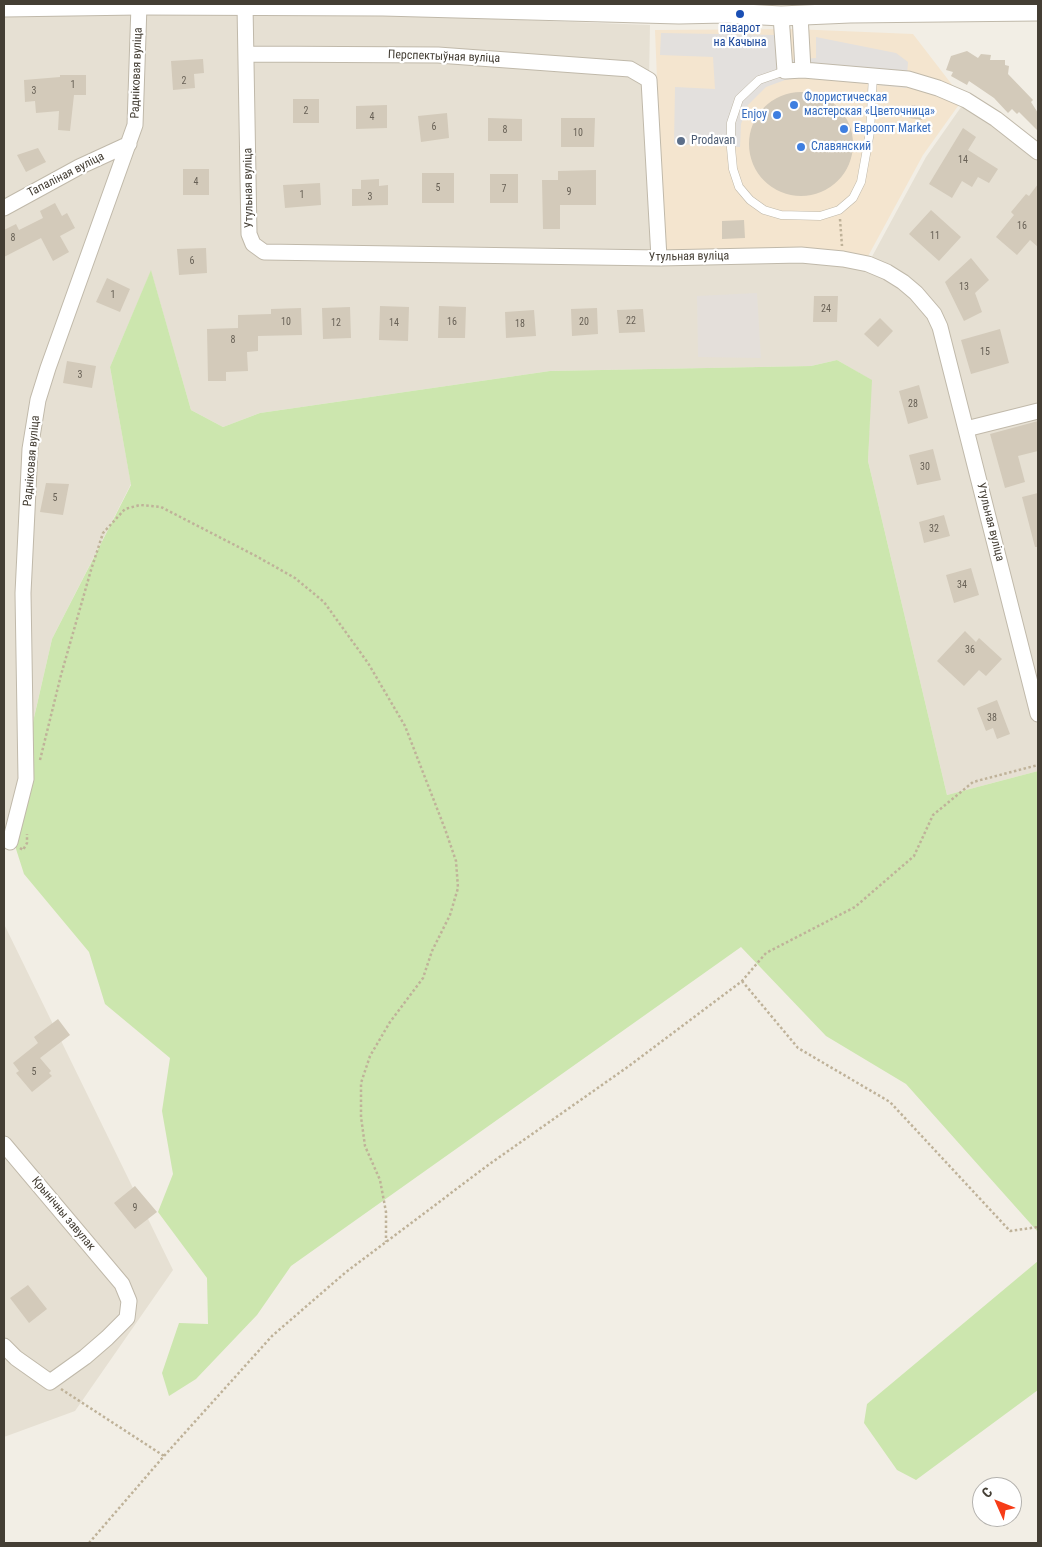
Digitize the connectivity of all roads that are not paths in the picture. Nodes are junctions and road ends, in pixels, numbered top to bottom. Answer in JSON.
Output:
{"nodes":[{"id":1,"x":139,"y":5,"type":"edge"},
{"id":2,"x":383,"y":5,"type":"edge"},
{"id":3,"x":245,"y":6,"type":"junction"},
{"id":4,"x":4,"y":7,"type":"edge"},
{"id":5,"x":852,"y":8,"type":"edge"},
{"id":6,"x":1038,"y":11,"type":"edge"},
{"id":7,"x":800,"y":15,"type":"junction"},
{"id":8,"x":781,"y":16,"type":"junction"},
{"id":9,"x":247,"y":54,"type":"junction"},
{"id":10,"x":803,"y":70,"type":"junction"},
{"id":11,"x":785,"y":71,"type":"junction"},
{"id":12,"x":873,"y":76,"type":"junction"},
{"id":13,"x":129,"y":144,"type":"junction"},
{"id":14,"x":1038,"y":152,"type":"edge"},
{"id":15,"x":4,"y":208,"type":"edge"},
{"id":16,"x":659,"y":258,"type":"junction"},
{"id":17,"x":1038,"y":411,"type":"edge"},
{"id":18,"x":966,"y":429,"type":"junction"},
{"id":19,"x":1038,"y":714,"type":"edge"},
{"id":20,"x":7,"y":839,"type":"edge"},
{"id":21,"x":4,"y":1144,"type":"edge"},
{"id":22,"x":4,"y":1346,"type":"edge"}],
"edges":[{"from":1,"to":3,"type":"street"},
{"from":1,"to":4,"type":"street"},
{"from":1,"to":13,"type":"street","name":"Радніковая вуліца"},
{"from":2,"to":3,"type":"street"},
{"from":2,"to":8,"type":"street"},
{"from":3,"to":9,"type":"street","name":"Утульная вуліца"},
{"from":5,"to":6,"type":"street"},
{"from":5,"to":7,"type":"street"},
{"from":7,"to":8,"type":"street"},
{"from":7,"to":10,"type":"street"},
{"from":8,"to":11,"type":"street"},
{"from":9,"to":16,"type":"street","name":"Перспектыўная вуліца"},
{"from":9,"to":16,"type":"street","name":"Утульная вуліца"},
{"from":10,"to":11,"type":"street"},
{"from":10,"to":12,"type":"street"},
{"from":11,"to":12,"type":"lane"},
{"from":12,"to":14,"type":"street"},
{"from":13,"to":15,"type":"street","name":"Тапаліная вуліца"},
{"from":13,"to":20,"type":"street","name":"Радніковая вуліца"},
{"from":16,"to":18,"type":"street","name":"Утульная вуліца"},
{"from":17,"to":18,"type":"street"},
{"from":18,"to":19,"type":"street","name":"Утульная вуліца"},
{"from":21,"to":22,"type":"street","name":"Крынічны завулак"}]}
